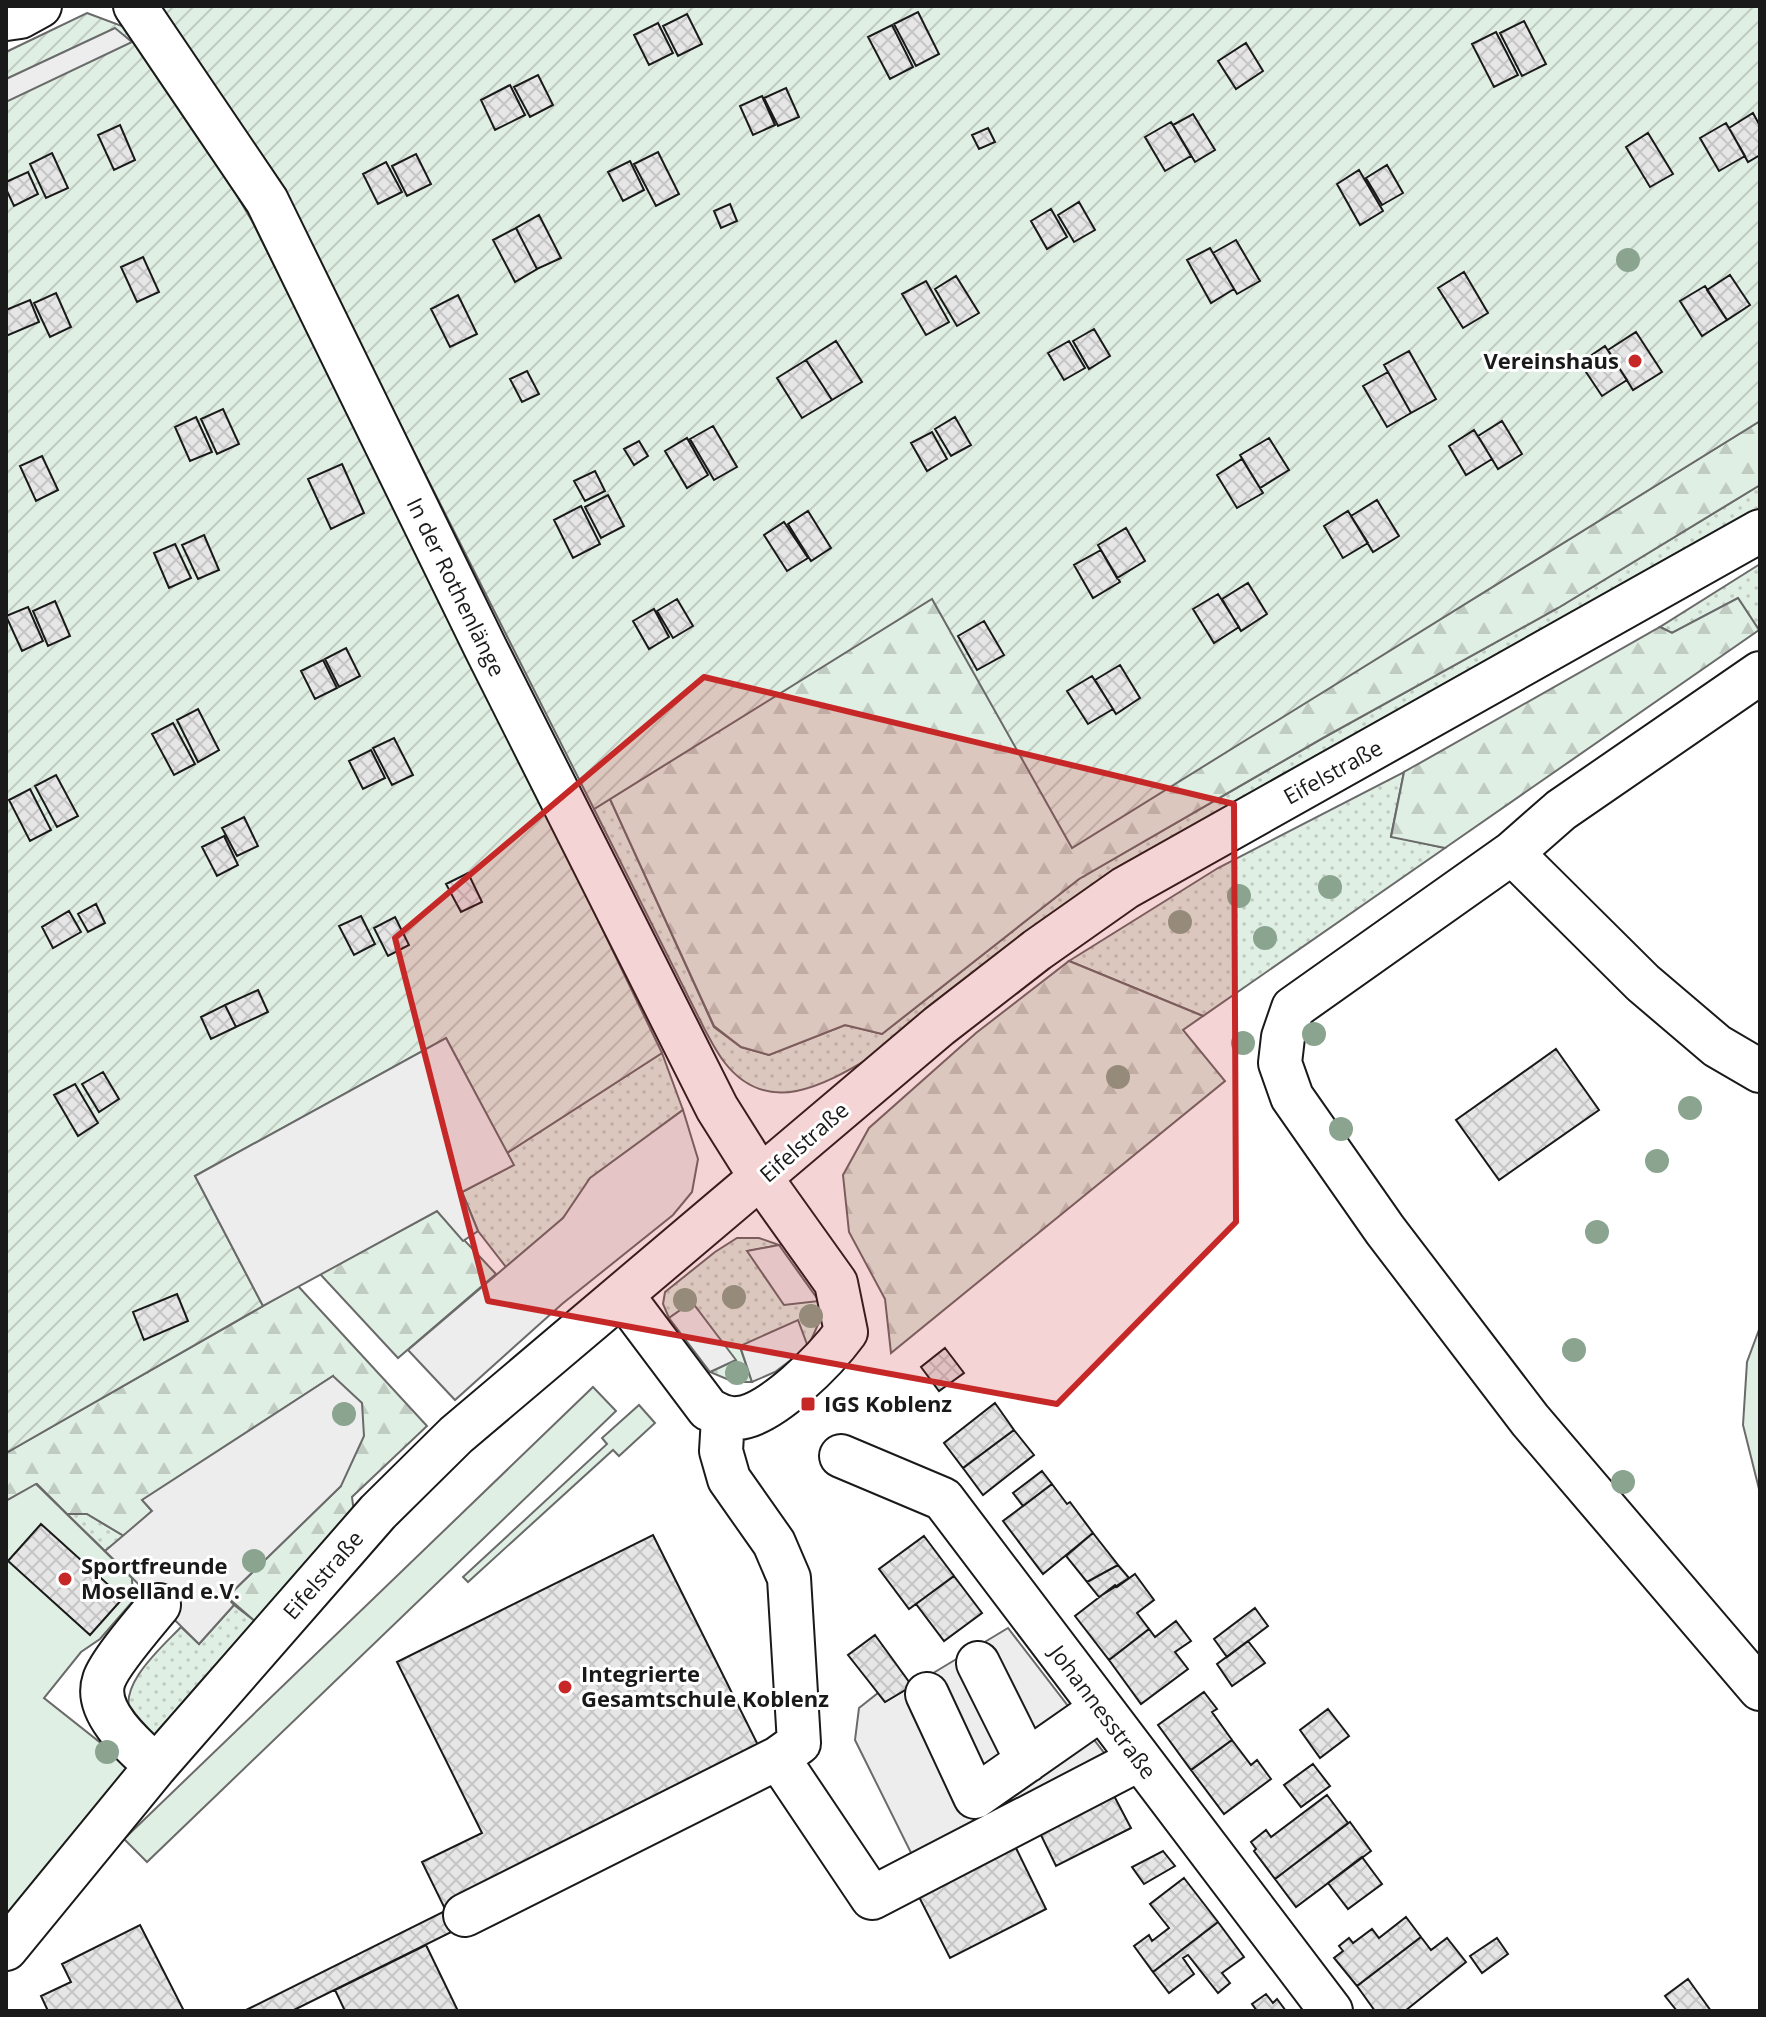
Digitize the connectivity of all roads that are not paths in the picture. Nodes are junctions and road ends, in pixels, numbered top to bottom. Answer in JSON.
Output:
{"nodes":[{"id":1,"x":40,"y":6,"type":"edge"},
{"id":2,"x":136,"y":7,"type":"edge"},
{"id":3,"x":6,"y":19,"type":"edge"},
{"id":4,"x":1760,"y":531,"type":"edge"},
{"id":5,"x":1760,"y":673,"type":"edge"},
{"id":6,"x":1512,"y":853,"type":"junction"},
{"id":7,"x":1760,"y":1071,"type":"edge"},
{"id":8,"x":761,"y":1178,"type":"junction"},
{"id":9,"x":623,"y":1296,"type":"junction"},
{"id":10,"x":723,"y":1418,"type":"junction"},
{"id":11,"x":841,"y":1456,"type":"dead end"},
{"id":12,"x":159,"y":1605,"type":"dead end"},
{"id":13,"x":978,"y":1663,"type":"dead end"},
{"id":14,"x":1760,"y":1689,"type":"edge"},
{"id":15,"x":927,"y":1694,"type":"dead end"},
{"id":16,"x":1101,"y":1709,"type":"junction"},
{"id":17,"x":778,"y":1758,"type":"junction"},
{"id":18,"x":1138,"y":1760,"type":"junction"},
{"id":19,"x":1027,"y":1761,"type":"junction"},
{"id":20,"x":156,"y":1766,"type":"junction"},
{"id":21,"x":465,"y":1915,"type":"dead end"},
{"id":22,"x":6,"y":1949,"type":"edge"},
{"id":23,"x":1331,"y":2011,"type":"edge"}],
"edges":[{"from":1,"to":3,"type":"street"},
{"from":2,"to":8,"type":"street","name":"In der Rothenlänge"},
{"from":4,"to":8,"type":"street","name":"Eifelstraße"},
{"from":5,"to":6,"type":"street"},
{"from":6,"to":7,"type":"street"},
{"from":6,"to":14,"type":"street"},
{"from":8,"to":9,"type":"street","name":"Eifelstraße"},
{"from":8,"to":10,"type":"street","name":"In der Rothenlänge"},
{"from":9,"to":10,"type":"street"},
{"from":9,"to":20,"type":"street","name":"Eifelstraße"},
{"from":10,"to":17,"type":"street"},
{"from":11,"to":16,"type":"street","name":"Johannesstraße"},
{"from":12,"to":20,"type":"street"},
{"from":13,"to":19,"type":"street"},
{"from":15,"to":19,"type":"street"},
{"from":16,"to":18,"type":"street","name":"Johannesstraße"},
{"from":16,"to":19,"type":"street"},
{"from":17,"to":18,"type":"street"},
{"from":17,"to":21,"type":"street"},
{"from":18,"to":23,"type":"street","name":"Johannesstraße"},
{"from":20,"to":22,"type":"street","name":"Eifelstraße"}]}
